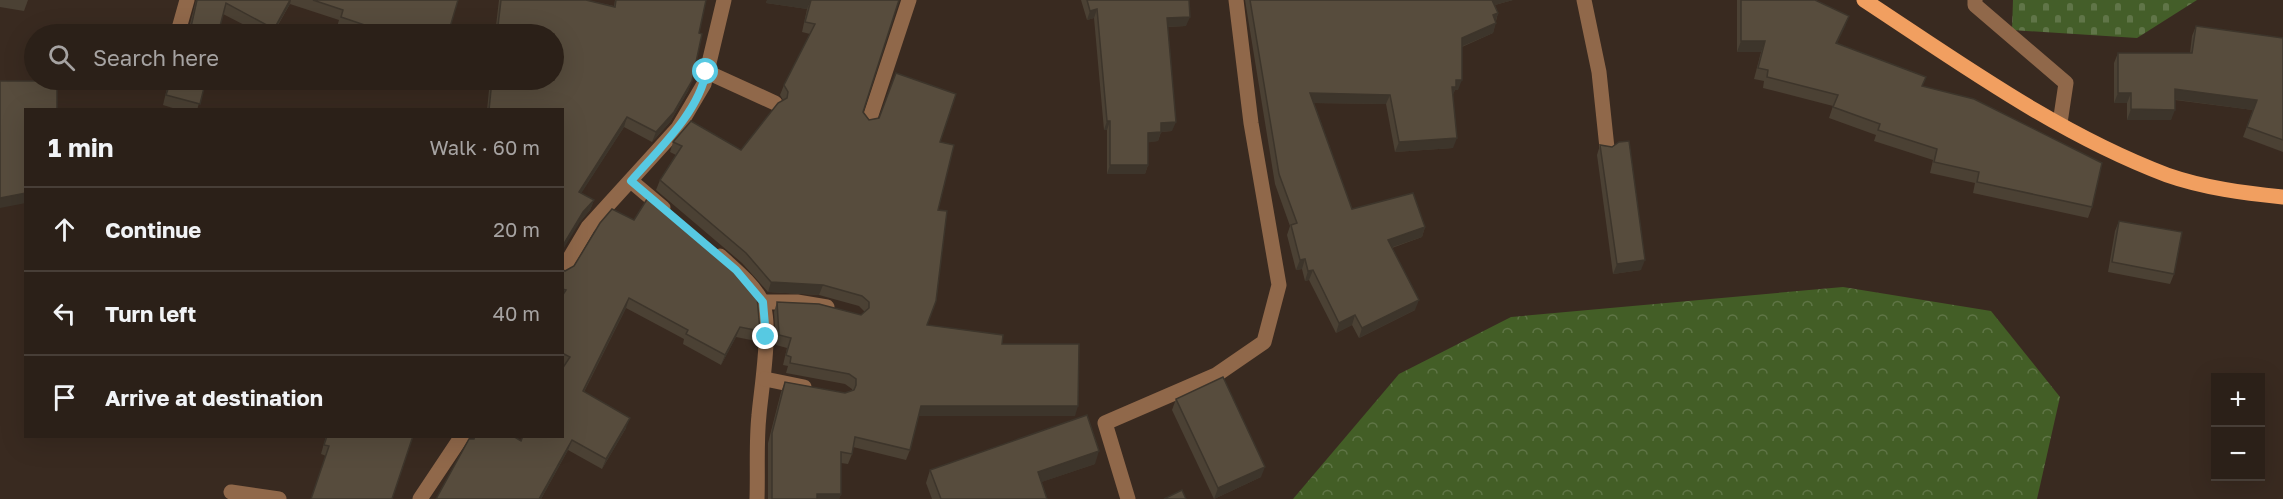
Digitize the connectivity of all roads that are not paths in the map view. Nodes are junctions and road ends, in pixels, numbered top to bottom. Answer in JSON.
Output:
{"nodes":[{"id":1,"x":187,"y":0,"type":"edge"},
{"id":2,"x":724,"y":0,"type":"edge"},
{"id":3,"x":909,"y":0,"type":"edge"},
{"id":4,"x":1236,"y":0,"type":"edge"},
{"id":5,"x":1584,"y":0,"type":"edge"},
{"id":6,"x":1864,"y":0,"type":"edge"},
{"id":7,"x":1975,"y":0,"type":"edge"},
{"id":8,"x":180,"y":24,"type":"edge"},
{"id":9,"x":706,"y":72,"type":"junction"},
{"id":10,"x":775,"y":103,"type":"edge"},
{"id":11,"x":869,"y":121,"type":"edge"},
{"id":12,"x":2060,"y":123,"type":"junction"},
{"id":13,"x":1607,"y":148,"type":"edge"},
{"id":14,"x":631,"y":181,"type":"junction"},
{"id":15,"x":2283,"y":197,"type":"edge"},
{"id":16,"x":675,"y":218,"type":"edge"},
{"id":17,"x":710,"y":248,"type":"edge"},
{"id":18,"x":564,"y":268,"type":"edge"},
{"id":19,"x":763,"y":302,"type":"junction"},
{"id":20,"x":846,"y":312,"type":"edge"},
{"id":21,"x":765,"y":379,"type":"junction"},
{"id":22,"x":819,"y":389,"type":"edge"},
{"id":23,"x":461,"y":438,"type":"edge"},
{"id":24,"x":231,"y":492,"type":"dead end"},
{"id":25,"x":279,"y":499,"type":"edge"},
{"id":26,"x":420,"y":499,"type":"edge"},
{"id":27,"x":758,"y":499,"type":"edge"},
{"id":28,"x":1128,"y":499,"type":"edge"}],
"edges":[{"from":1,"to":8,"type":"street"},
{"from":2,"to":9,"type":"street"},
{"from":3,"to":11,"type":"street"},
{"from":4,"to":28,"type":"street"},
{"from":5,"to":13,"type":"street"},
{"from":6,"to":12,"type":"main road"},
{"from":7,"to":12,"type":"street"},
{"from":9,"to":10,"type":"street"},
{"from":9,"to":14,"type":"street"},
{"from":12,"to":15,"type":"main road"},
{"from":14,"to":16,"type":"street"},
{"from":14,"to":18,"type":"street"},
{"from":17,"to":19,"type":"street"},
{"from":19,"to":20,"type":"street"},
{"from":19,"to":21,"type":"street"},
{"from":21,"to":22,"type":"street"},
{"from":21,"to":27,"type":"street"},
{"from":23,"to":26,"type":"street"},
{"from":24,"to":25,"type":"street"}]}
